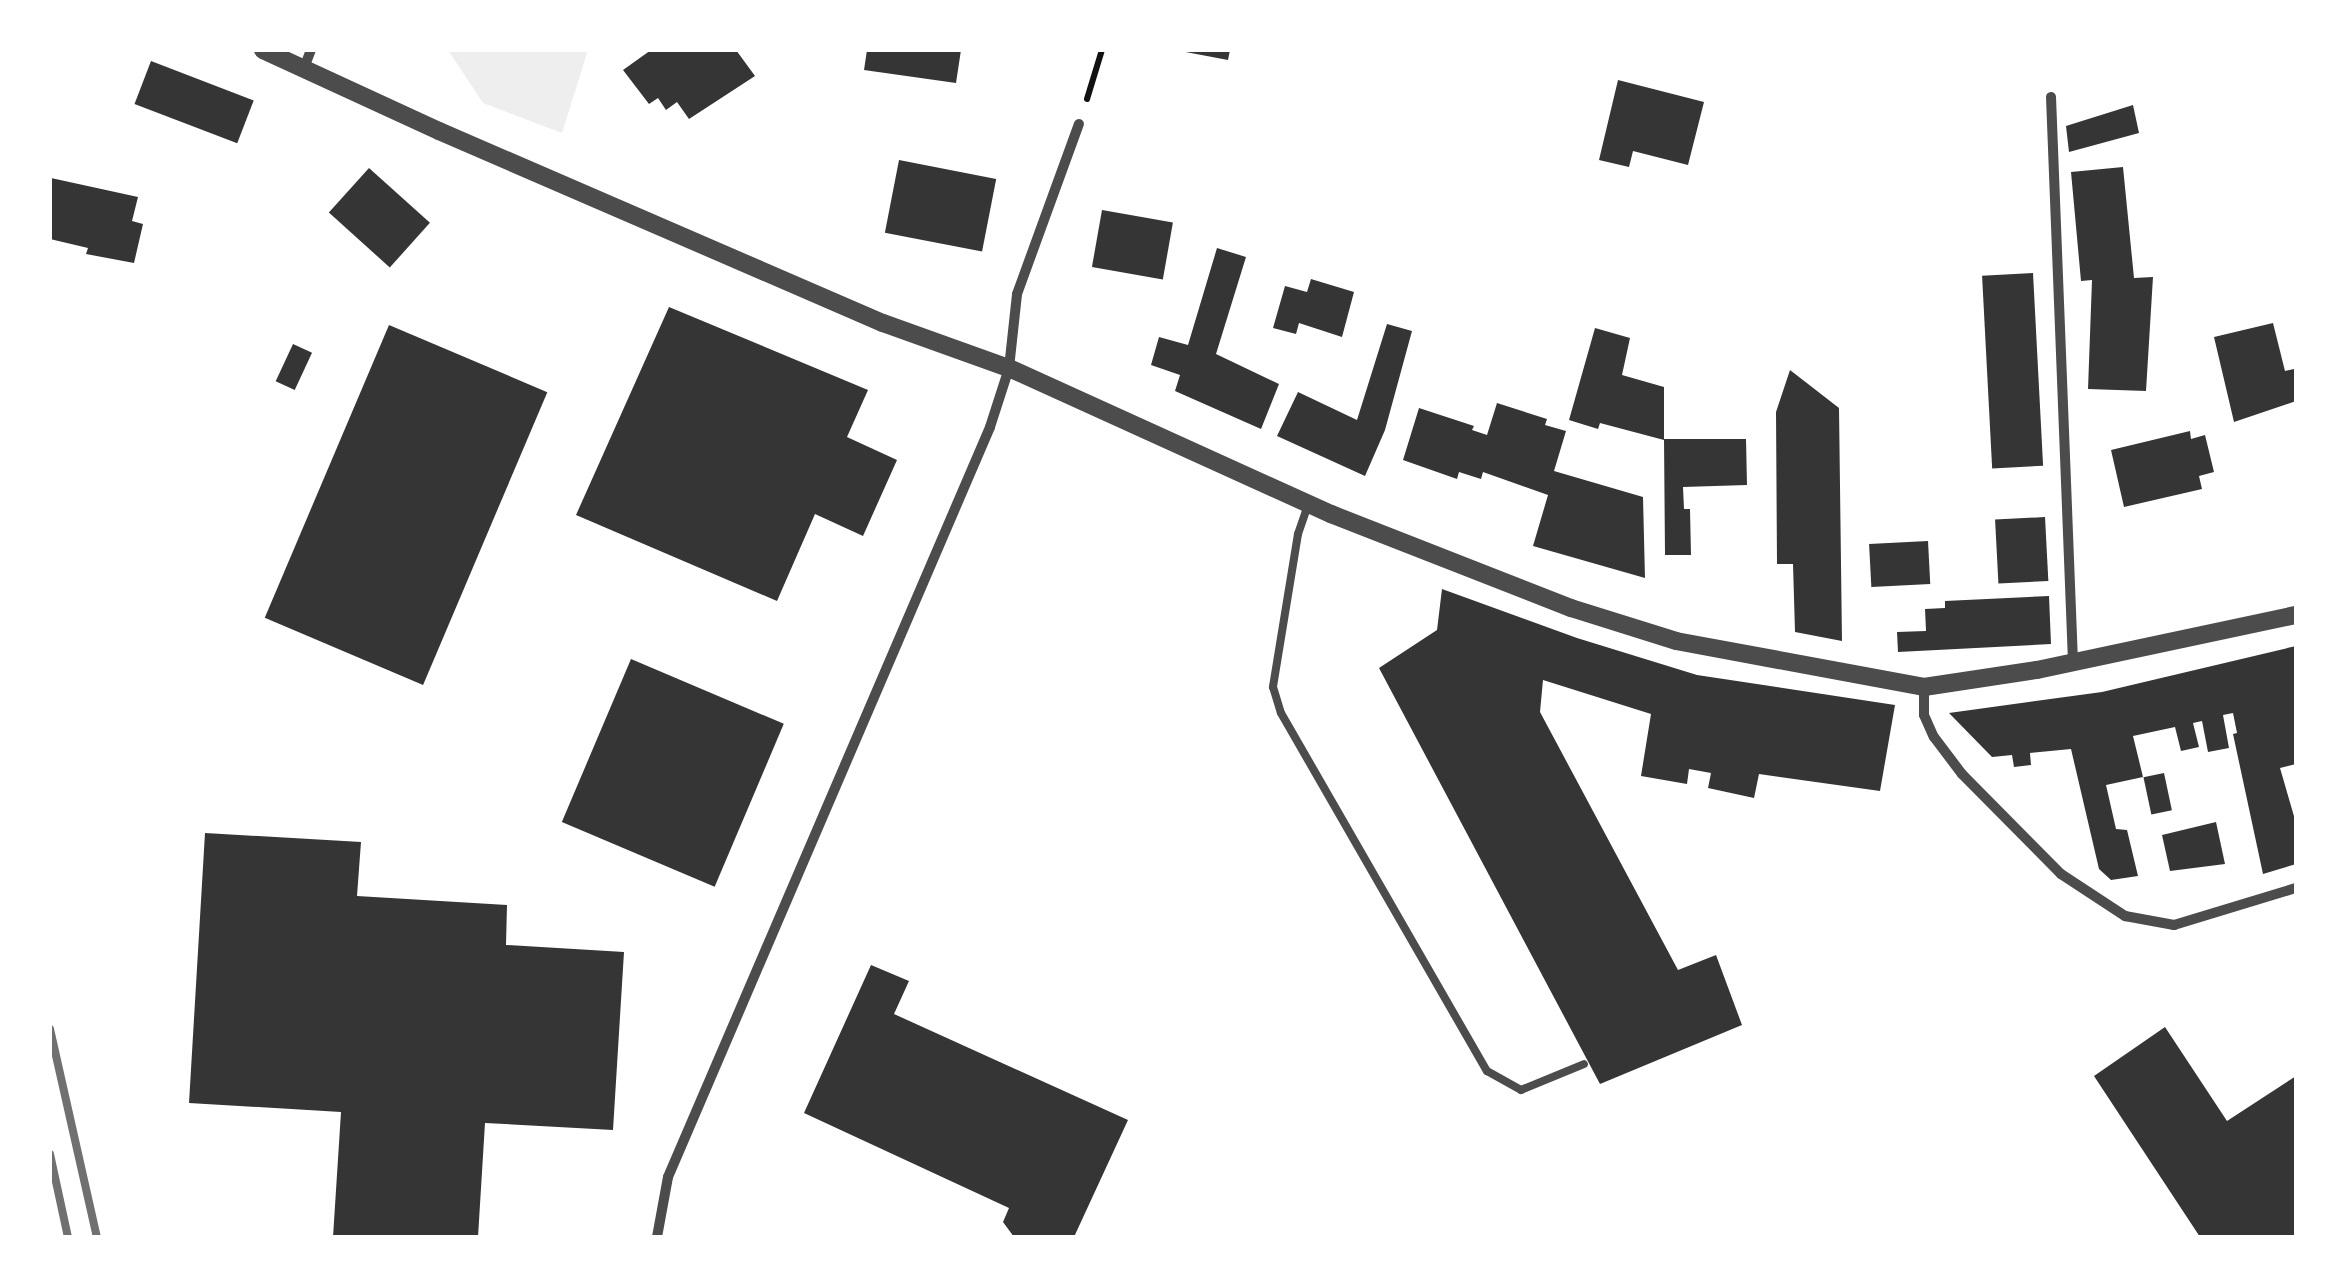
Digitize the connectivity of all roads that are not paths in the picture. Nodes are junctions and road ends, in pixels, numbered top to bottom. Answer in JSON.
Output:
{"nodes":[{"id":1,"x":263,"y":50,"type":"edge"},
{"id":2,"x":312,"y":50,"type":"edge"},
{"id":3,"x":304,"y":68,"type":"junction"},
{"id":4,"x":2051,"y":97,"type":"dead end"},
{"id":5,"x":1080,"y":124,"type":"road end"},
{"id":6,"x":1009,"y":368,"type":"junction"},
{"id":7,"x":1308,"y":505,"type":"junction"},
{"id":8,"x":2296,"y":615,"type":"edge"},
{"id":9,"x":2074,"y":662,"type":"junction"},
{"id":10,"x":1924,"y":687,"type":"junction"},
{"id":11,"x":2296,"y":888,"type":"edge"},
{"id":12,"x":1584,"y":1064,"type":"dead end"},
{"id":13,"x":657,"y":1237,"type":"edge"}],
"edges":[{"from":1,"to":3,"type":"street"},
{"from":2,"to":3,"type":"street"},
{"from":3,"to":6,"type":"street"},
{"from":4,"to":9,"type":"street"},
{"from":5,"to":6,"type":"street"},
{"from":6,"to":7,"type":"street"},
{"from":6,"to":13,"type":"street"},
{"from":7,"to":10,"type":"street"},
{"from":7,"to":12,"type":"lane"},
{"from":8,"to":9,"type":"street"},
{"from":9,"to":10,"type":"street"},
{"from":10,"to":11,"type":"street"}]}
